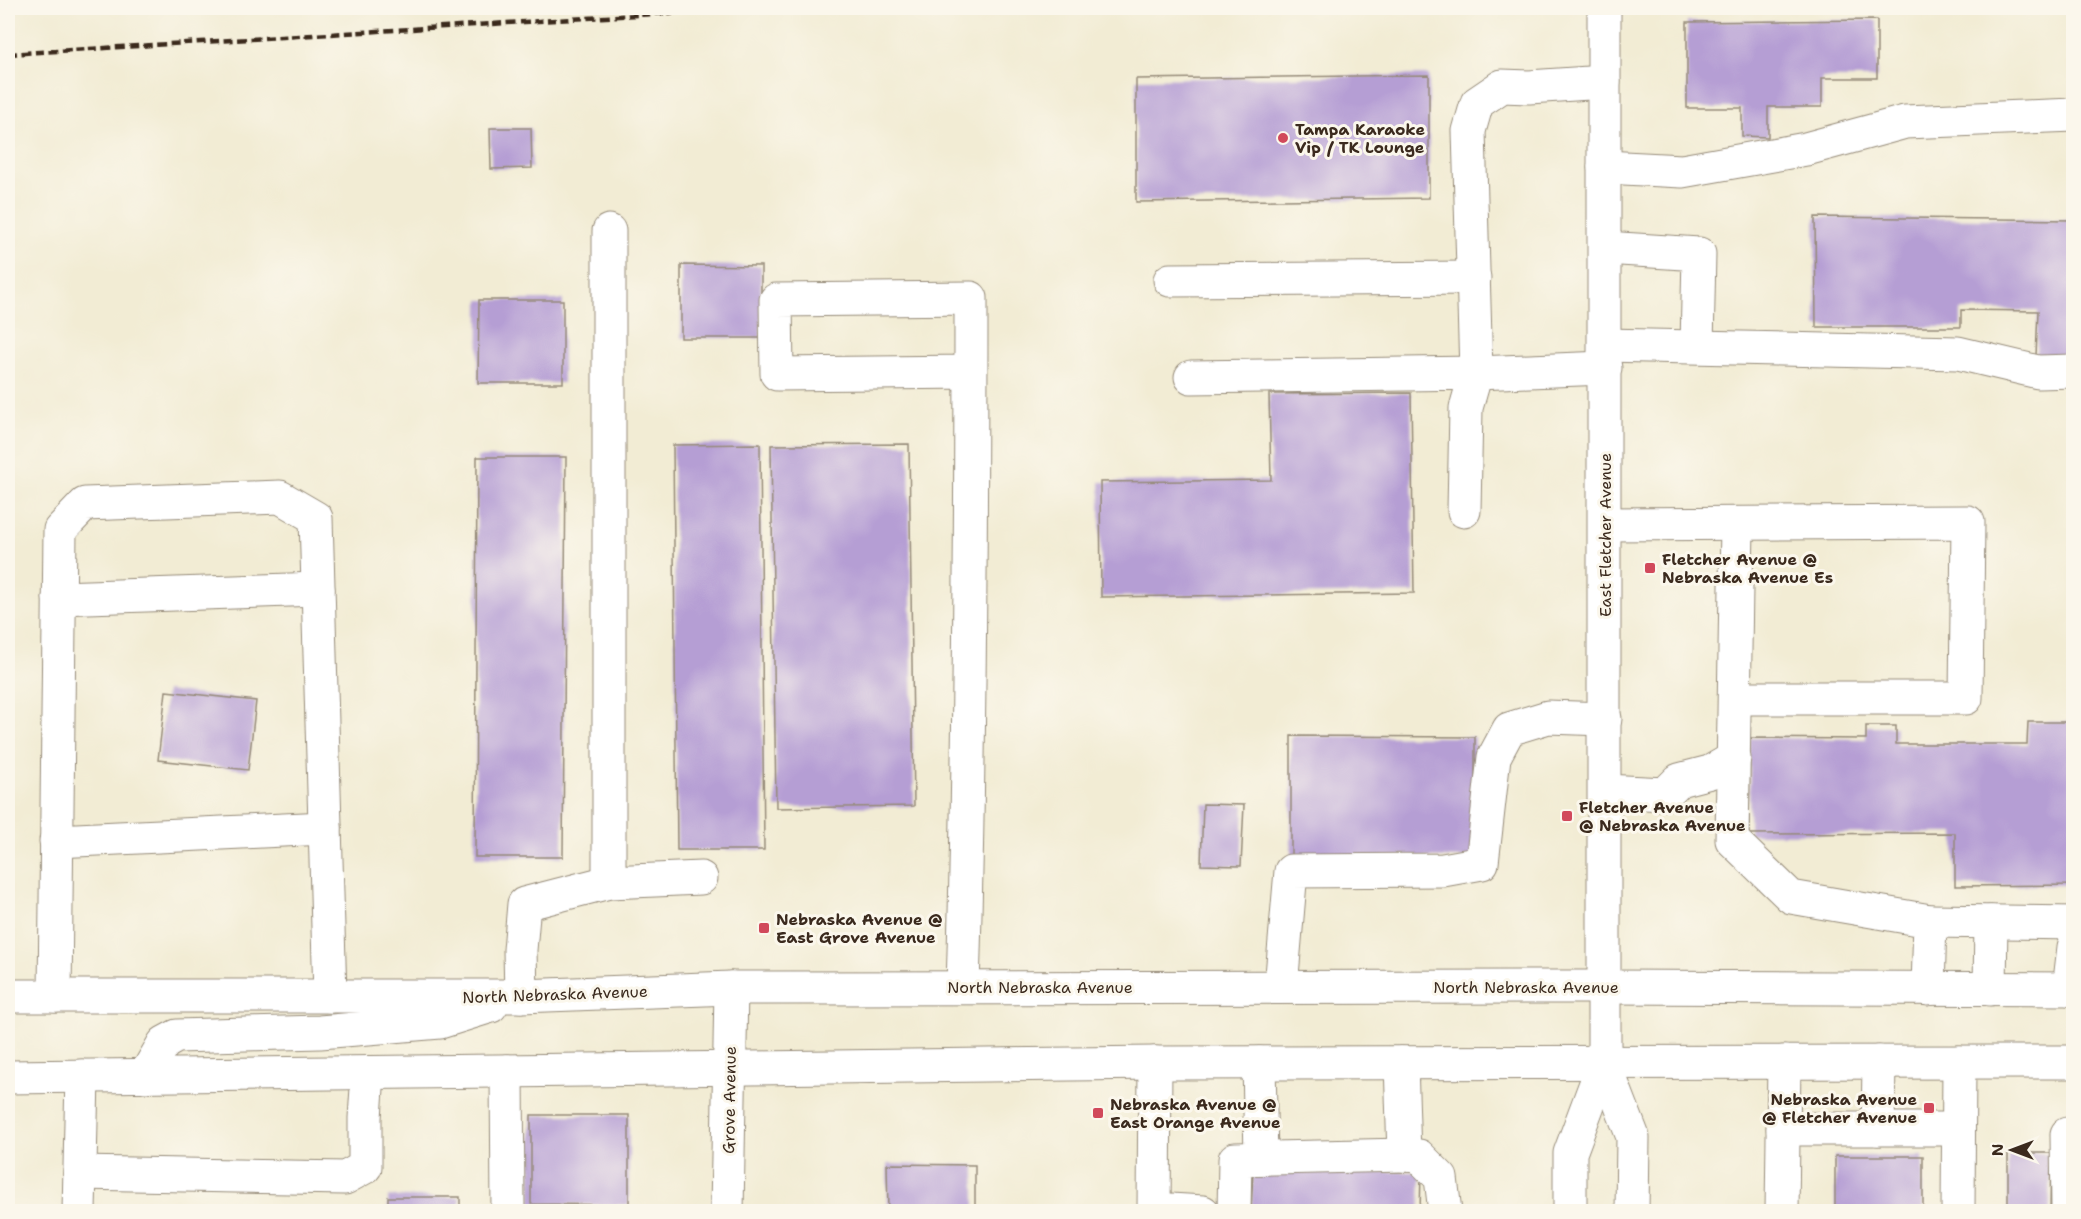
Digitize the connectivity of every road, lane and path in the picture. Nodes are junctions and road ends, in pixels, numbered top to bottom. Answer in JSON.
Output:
{"nodes":[{"id":1,"x":1604,"y":8,"type":"edge"},
{"id":2,"x":1604,"y":82,"type":"junction"},
{"id":3,"x":2073,"y":115,"type":"edge"},
{"id":4,"x":1604,"y":167,"type":"junction"},
{"id":5,"x":609,"y":231,"type":"dead end"},
{"id":6,"x":1605,"y":248,"type":"junction"},
{"id":7,"x":1474,"y":278,"type":"junction"},
{"id":8,"x":1170,"y":280,"type":"dead end"},
{"id":9,"x":1697,"y":346,"type":"junction"},
{"id":10,"x":1605,"y":356,"type":"junction"},
{"id":11,"x":2073,"y":371,"type":"edge"},
{"id":12,"x":971,"y":372,"type":"junction"},
{"id":13,"x":1476,"y":373,"type":"junction"},
{"id":14,"x":1191,"y":376,"type":"dead end"},
{"id":15,"x":1464,"y":511,"type":"dead end"},
{"id":16,"x":1605,"y":524,"type":"junction"},
{"id":17,"x":1737,"y":524,"type":"junction"},
{"id":18,"x":318,"y":589,"type":"junction"},
{"id":19,"x":59,"y":598,"type":"junction"},
{"id":20,"x":1735,"y":698,"type":"junction"},
{"id":21,"x":1605,"y":719,"type":"junction"},
{"id":22,"x":1734,"y":758,"type":"junction"},
{"id":23,"x":1605,"y":791,"type":"junction"},
{"id":24,"x":325,"y":828,"type":"junction"},
{"id":25,"x":56,"y":841,"type":"junction"},
{"id":26,"x":701,"y":878,"type":"dead end"},
{"id":27,"x":609,"y":882,"type":"junction"},
{"id":28,"x":1930,"y":921,"type":"junction"},
{"id":29,"x":1991,"y":922,"type":"junction"},
{"id":30,"x":2073,"y":923,"type":"edge"},
{"id":31,"x":2073,"y":947,"type":"edge"},
{"id":32,"x":963,"y":987,"type":"junction"},
{"id":33,"x":1281,"y":987,"type":"junction"},
{"id":34,"x":1605,"y":987,"type":"junction"},
{"id":35,"x":731,"y":988,"type":"junction"},
{"id":36,"x":1928,"y":989,"type":"junction"},
{"id":37,"x":1990,"y":989,"type":"junction"},
{"id":38,"x":2071,"y":989,"type":"edge"},
{"id":39,"x":330,"y":996,"type":"junction"},
{"id":40,"x":521,"y":996,"type":"junction"},
{"id":41,"x":24,"y":999,"type":"edge"},
{"id":42,"x":1604,"y":1062,"type":"junction"},
{"id":43,"x":1784,"y":1062,"type":"junction"},
{"id":44,"x":1879,"y":1062,"type":"junction"},
{"id":45,"x":1959,"y":1062,"type":"junction"},
{"id":46,"x":2073,"y":1062,"type":"edge"},
{"id":47,"x":1401,"y":1063,"type":"junction"},
{"id":48,"x":1155,"y":1064,"type":"junction"},
{"id":49,"x":1259,"y":1064,"type":"junction"},
{"id":50,"x":729,"y":1068,"type":"junction"},
{"id":51,"x":507,"y":1071,"type":"junction"},
{"id":52,"x":368,"y":1073,"type":"junction"},
{"id":53,"x":82,"y":1076,"type":"junction"},
{"id":54,"x":145,"y":1076,"type":"junction"},
{"id":55,"x":8,"y":1077,"type":"edge"},
{"id":56,"x":1783,"y":1129,"type":"junction"},
{"id":57,"x":1878,"y":1129,"type":"junction"},
{"id":58,"x":1958,"y":1129,"type":"junction"},
{"id":59,"x":2073,"y":1134,"type":"edge"},
{"id":60,"x":1404,"y":1155,"type":"junction"},
{"id":61,"x":1261,"y":1158,"type":"junction"},
{"id":62,"x":80,"y":1173,"type":"junction"},
{"id":63,"x":1154,"y":1210,"type":"edge"},
{"id":64,"x":79,"y":1212,"type":"edge"},
{"id":65,"x":508,"y":1212,"type":"edge"},
{"id":66,"x":726,"y":1212,"type":"edge"},
{"id":67,"x":1203,"y":1212,"type":"edge"},
{"id":68,"x":1234,"y":1212,"type":"edge"},
{"id":69,"x":1445,"y":1212,"type":"edge"},
{"id":70,"x":1570,"y":1212,"type":"edge"},
{"id":71,"x":1632,"y":1212,"type":"edge"},
{"id":72,"x":1782,"y":1212,"type":"edge"},
{"id":73,"x":1958,"y":1212,"type":"edge"},
{"id":74,"x":2068,"y":1212,"type":"edge"}],
"edges":[{"from":1,"to":2,"type":"main road","name":"East Fletcher Avenue"},
{"from":2,"to":4,"type":"main road","name":"East Fletcher Avenue"},
{"from":2,"to":7,"type":"main road"},
{"from":3,"to":4,"type":"main road"},
{"from":4,"to":6,"type":"main road","name":"East Fletcher Avenue"},
{"from":5,"to":27,"type":"main road"},
{"from":6,"to":9,"type":"main road"},
{"from":6,"to":10,"type":"main road","name":"East Fletcher Avenue"},
{"from":7,"to":8,"type":"main road"},
{"from":7,"to":13,"type":"main road"},
{"from":9,"to":10,"type":"main road"},
{"from":9,"to":11,"type":"main road"},
{"from":10,"to":13,"type":"main road"},
{"from":10,"to":16,"type":"main road","name":"East Fletcher Avenue"},
{"from":12,"to":12,"type":"main road"},
{"from":12,"to":32,"type":"main road"},
{"from":13,"to":14,"type":"main road"},
{"from":13,"to":15,"type":"main road"},
{"from":16,"to":17,"type":"main road"},
{"from":16,"to":21,"type":"main road","name":"East Fletcher Avenue"},
{"from":17,"to":20,"type":"main road"},
{"from":17,"to":20,"type":"main road"},
{"from":18,"to":19,"type":"main road"},
{"from":18,"to":19,"type":"main road"},
{"from":18,"to":24,"type":"main road"},
{"from":19,"to":25,"type":"main road"},
{"from":20,"to":22,"type":"main road"},
{"from":21,"to":23,"type":"main road","name":"East Fletcher Avenue"},
{"from":21,"to":33,"type":"main road"},
{"from":22,"to":23,"type":"main road"},
{"from":22,"to":28,"type":"main road"},
{"from":23,"to":34,"type":"main road","name":"East Fletcher Avenue"},
{"from":24,"to":25,"type":"main road"},
{"from":24,"to":39,"type":"main road"},
{"from":25,"to":41,"type":"main road"},
{"from":26,"to":27,"type":"main road"},
{"from":27,"to":40,"type":"main road"},
{"from":28,"to":29,"type":"main road"},
{"from":28,"to":36,"type":"main road"},
{"from":29,"to":30,"type":"main road"},
{"from":29,"to":37,"type":"main road"},
{"from":31,"to":38,"type":"main road"},
{"from":32,"to":33,"type":"main road","name":"North Nebraska Avenue"},
{"from":32,"to":35,"type":"main road","name":"North Nebraska Avenue"},
{"from":33,"to":34,"type":"main road","name":"North Nebraska Avenue"},
{"from":34,"to":36,"type":"main road","name":"North Nebraska Avenue"},
{"from":34,"to":42,"type":"main road","name":"East Fletcher Avenue"},
{"from":35,"to":40,"type":"main road","name":"North Nebraska Avenue"},
{"from":35,"to":50,"type":"main road","name":"Grove Avenue"},
{"from":36,"to":37,"type":"main road","name":"North Nebraska Avenue"},
{"from":37,"to":38,"type":"main road","name":"North Nebraska Avenue"},
{"from":39,"to":40,"type":"main road","name":"North Nebraska Avenue"},
{"from":39,"to":41,"type":"main road","name":"North Nebraska Avenue"},
{"from":40,"to":54,"type":"main road"},
{"from":42,"to":43,"type":"main road"},
{"from":42,"to":47,"type":"main road"},
{"from":42,"to":70,"type":"main road","name":"East Fletcher Avenue"},
{"from":42,"to":71,"type":"main road","name":"East Fletcher Avenue"},
{"from":43,"to":44,"type":"main road"},
{"from":43,"to":56,"type":"main road"},
{"from":44,"to":45,"type":"main road"},
{"from":44,"to":57,"type":"main road"},
{"from":45,"to":46,"type":"main road"},
{"from":45,"to":58,"type":"main road"},
{"from":47,"to":49,"type":"main road"},
{"from":47,"to":60,"type":"main road"},
{"from":48,"to":49,"type":"main road"},
{"from":48,"to":50,"type":"main road"},
{"from":48,"to":63,"type":"main road"},
{"from":49,"to":61,"type":"main road"},
{"from":50,"to":51,"type":"main road"},
{"from":50,"to":66,"type":"main road","name":"Grove Avenue"},
{"from":51,"to":52,"type":"main road"},
{"from":51,"to":65,"type":"main road"},
{"from":52,"to":54,"type":"main road"},
{"from":52,"to":62,"type":"main road"},
{"from":53,"to":54,"type":"main road"},
{"from":53,"to":55,"type":"main road"},
{"from":53,"to":62,"type":"main road"},
{"from":56,"to":57,"type":"main road"},
{"from":56,"to":72,"type":"main road"},
{"from":57,"to":58,"type":"main road"},
{"from":58,"to":73,"type":"main road"},
{"from":59,"to":74,"type":"main road"},
{"from":60,"to":61,"type":"main road"},
{"from":60,"to":69,"type":"main road"},
{"from":61,"to":68,"type":"main road"},
{"from":62,"to":64,"type":"main road"},
{"from":63,"to":67,"type":"main road"}]}
